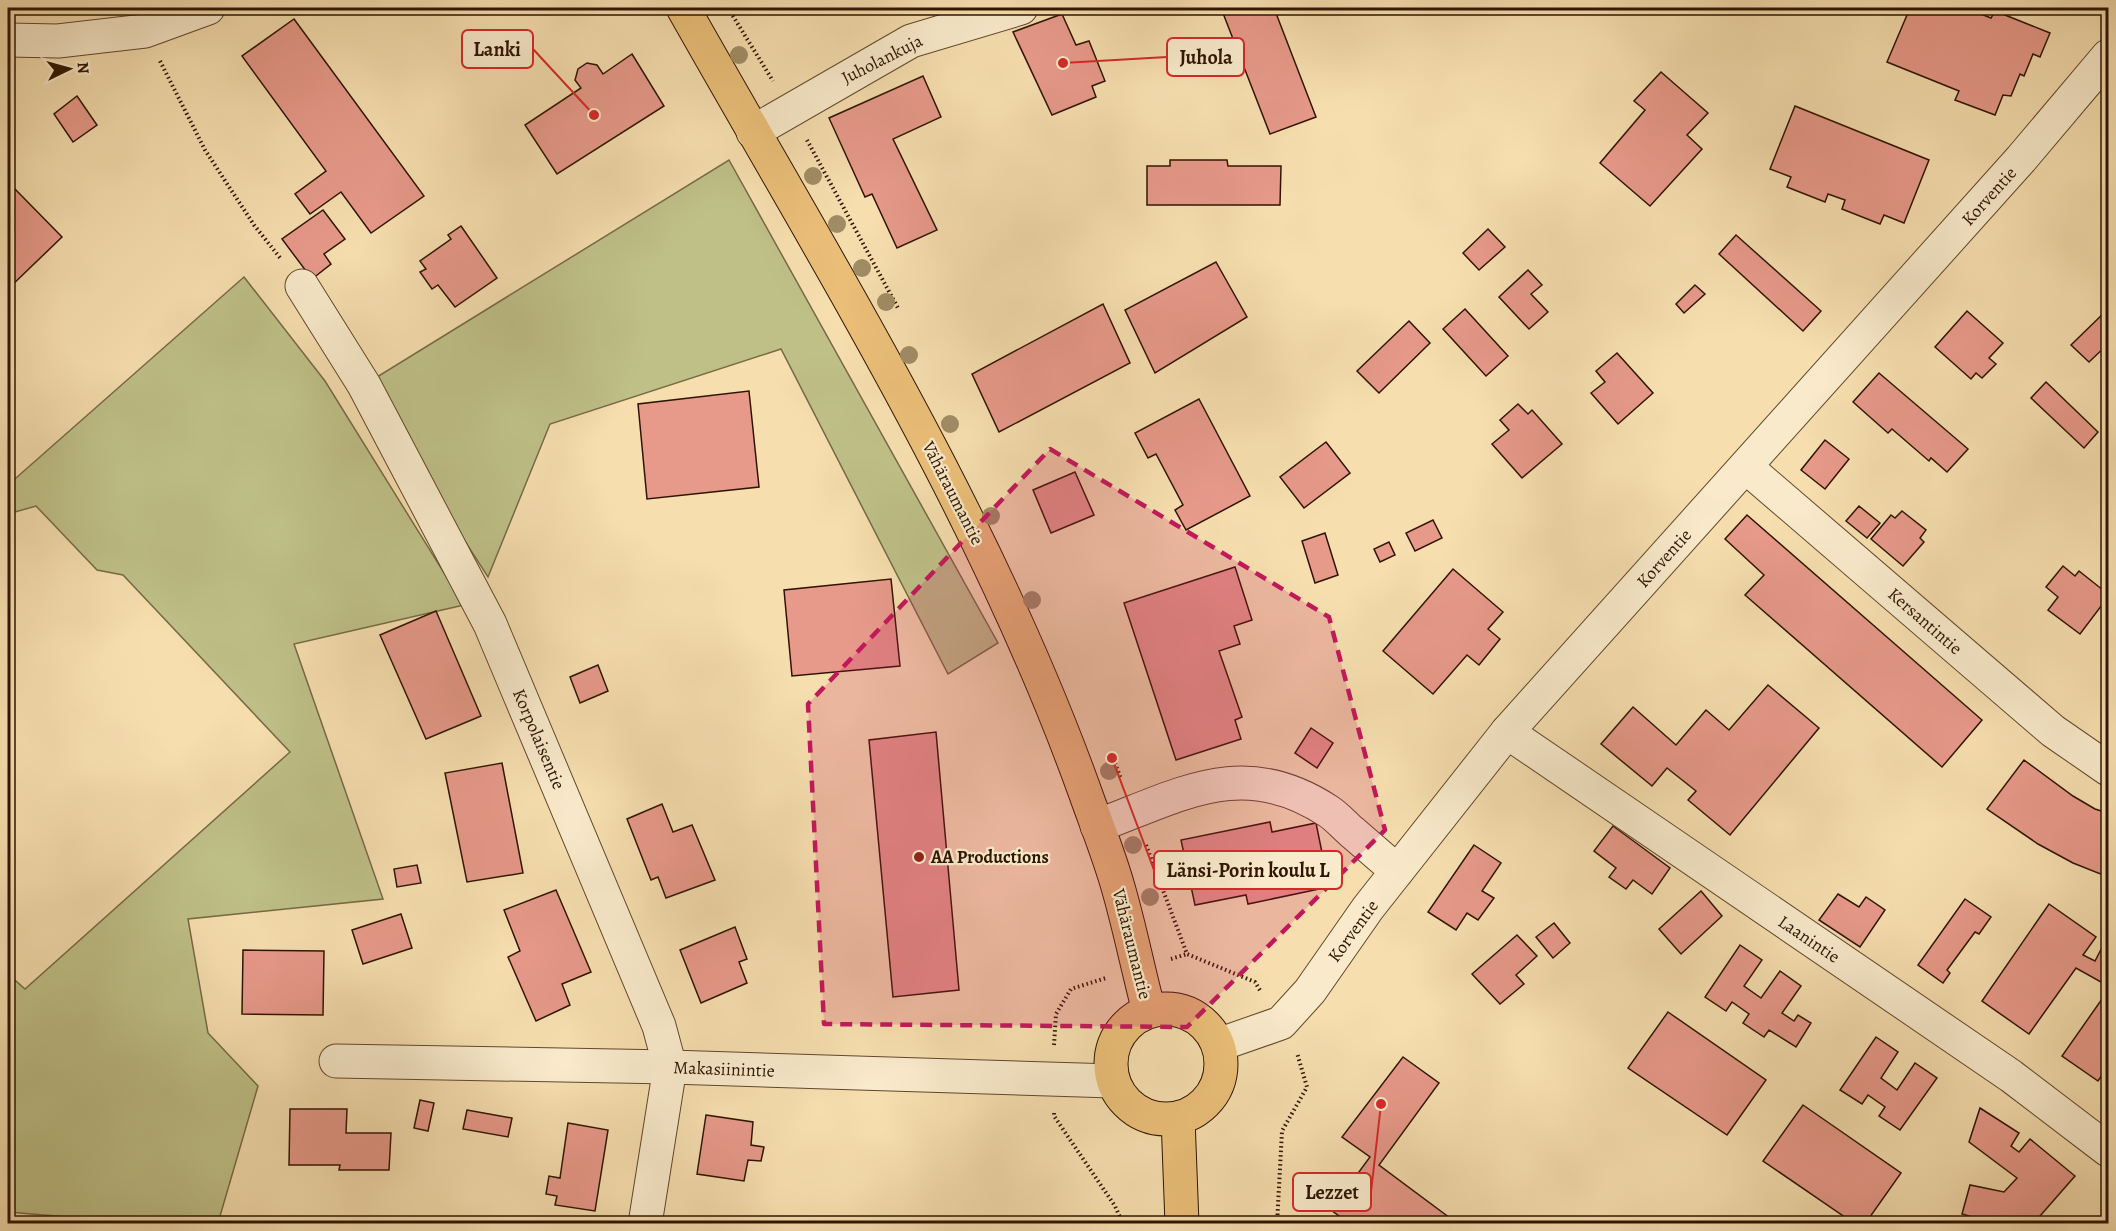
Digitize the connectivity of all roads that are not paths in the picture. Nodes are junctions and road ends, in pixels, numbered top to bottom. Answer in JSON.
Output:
{"nodes":[{"id":1,"x":208,"y":8,"type":"edge"},
{"id":2,"x":683,"y":8,"type":"edge"},
{"id":3,"x":1009,"y":9,"type":"edge"},
{"id":4,"x":8,"y":40,"type":"edge"},
{"id":5,"x":2109,"y":56,"type":"edge"},
{"id":6,"x":753,"y":132,"type":"junction"},
{"id":7,"x":302,"y":286,"type":"road end"},
{"id":8,"x":1746,"y":467,"type":"junction"},
{"id":9,"x":1507,"y":732,"type":"junction"},
{"id":10,"x":2109,"y":769,"type":"edge"},
{"id":11,"x":1097,"y":826,"type":"junction"},
{"id":12,"x":1397,"y":871,"type":"junction"},
{"id":13,"x":1149,"y":1011,"type":"junction"},
{"id":14,"x":1218,"y":1045,"type":"junction"},
{"id":15,"x":336,"y":1061,"type":"dead end"},
{"id":16,"x":670,"y":1067,"type":"junction"},
{"id":17,"x":1113,"y":1081,"type":"junction"},
{"id":18,"x":1178,"y":1118,"type":"junction"},
{"id":19,"x":2109,"y":1150,"type":"edge"},
{"id":20,"x":645,"y":1224,"type":"edge"},
{"id":21,"x":1182,"y":1224,"type":"edge"}],
"edges":[{"from":1,"to":4,"type":"street"},
{"from":2,"to":6,"type":"main road","name":"Vähäraumantie"},
{"from":3,"to":6,"type":"street","name":"Juholankuja"},
{"from":5,"to":8,"type":"street","name":"Korventie"},
{"from":6,"to":11,"type":"main road","name":"Vähäraumantie"},
{"from":7,"to":16,"type":"street","name":"Korpolaisentie"},
{"from":8,"to":9,"type":"street","name":"Korventie"},
{"from":8,"to":10,"type":"street","name":"Kersantintie"},
{"from":9,"to":12,"type":"street","name":"Korventie"},
{"from":9,"to":19,"type":"street","name":"Laanintie"},
{"from":11,"to":12,"type":"street"},
{"from":11,"to":13,"type":"main road","name":"Vähäraumantie"},
{"from":12,"to":14,"type":"street","name":"Korventie"},
{"from":13,"to":14,"type":"main road"},
{"from":13,"to":17,"type":"main road"},
{"from":14,"to":18,"type":"main road"},
{"from":15,"to":16,"type":"street","name":"Makasiinintie"},
{"from":16,"to":17,"type":"street","name":"Makasiinintie"},
{"from":16,"to":20,"type":"street","name":"Korpolaisentie"},
{"from":17,"to":18,"type":"main road"},
{"from":18,"to":21,"type":"main road"}]}
